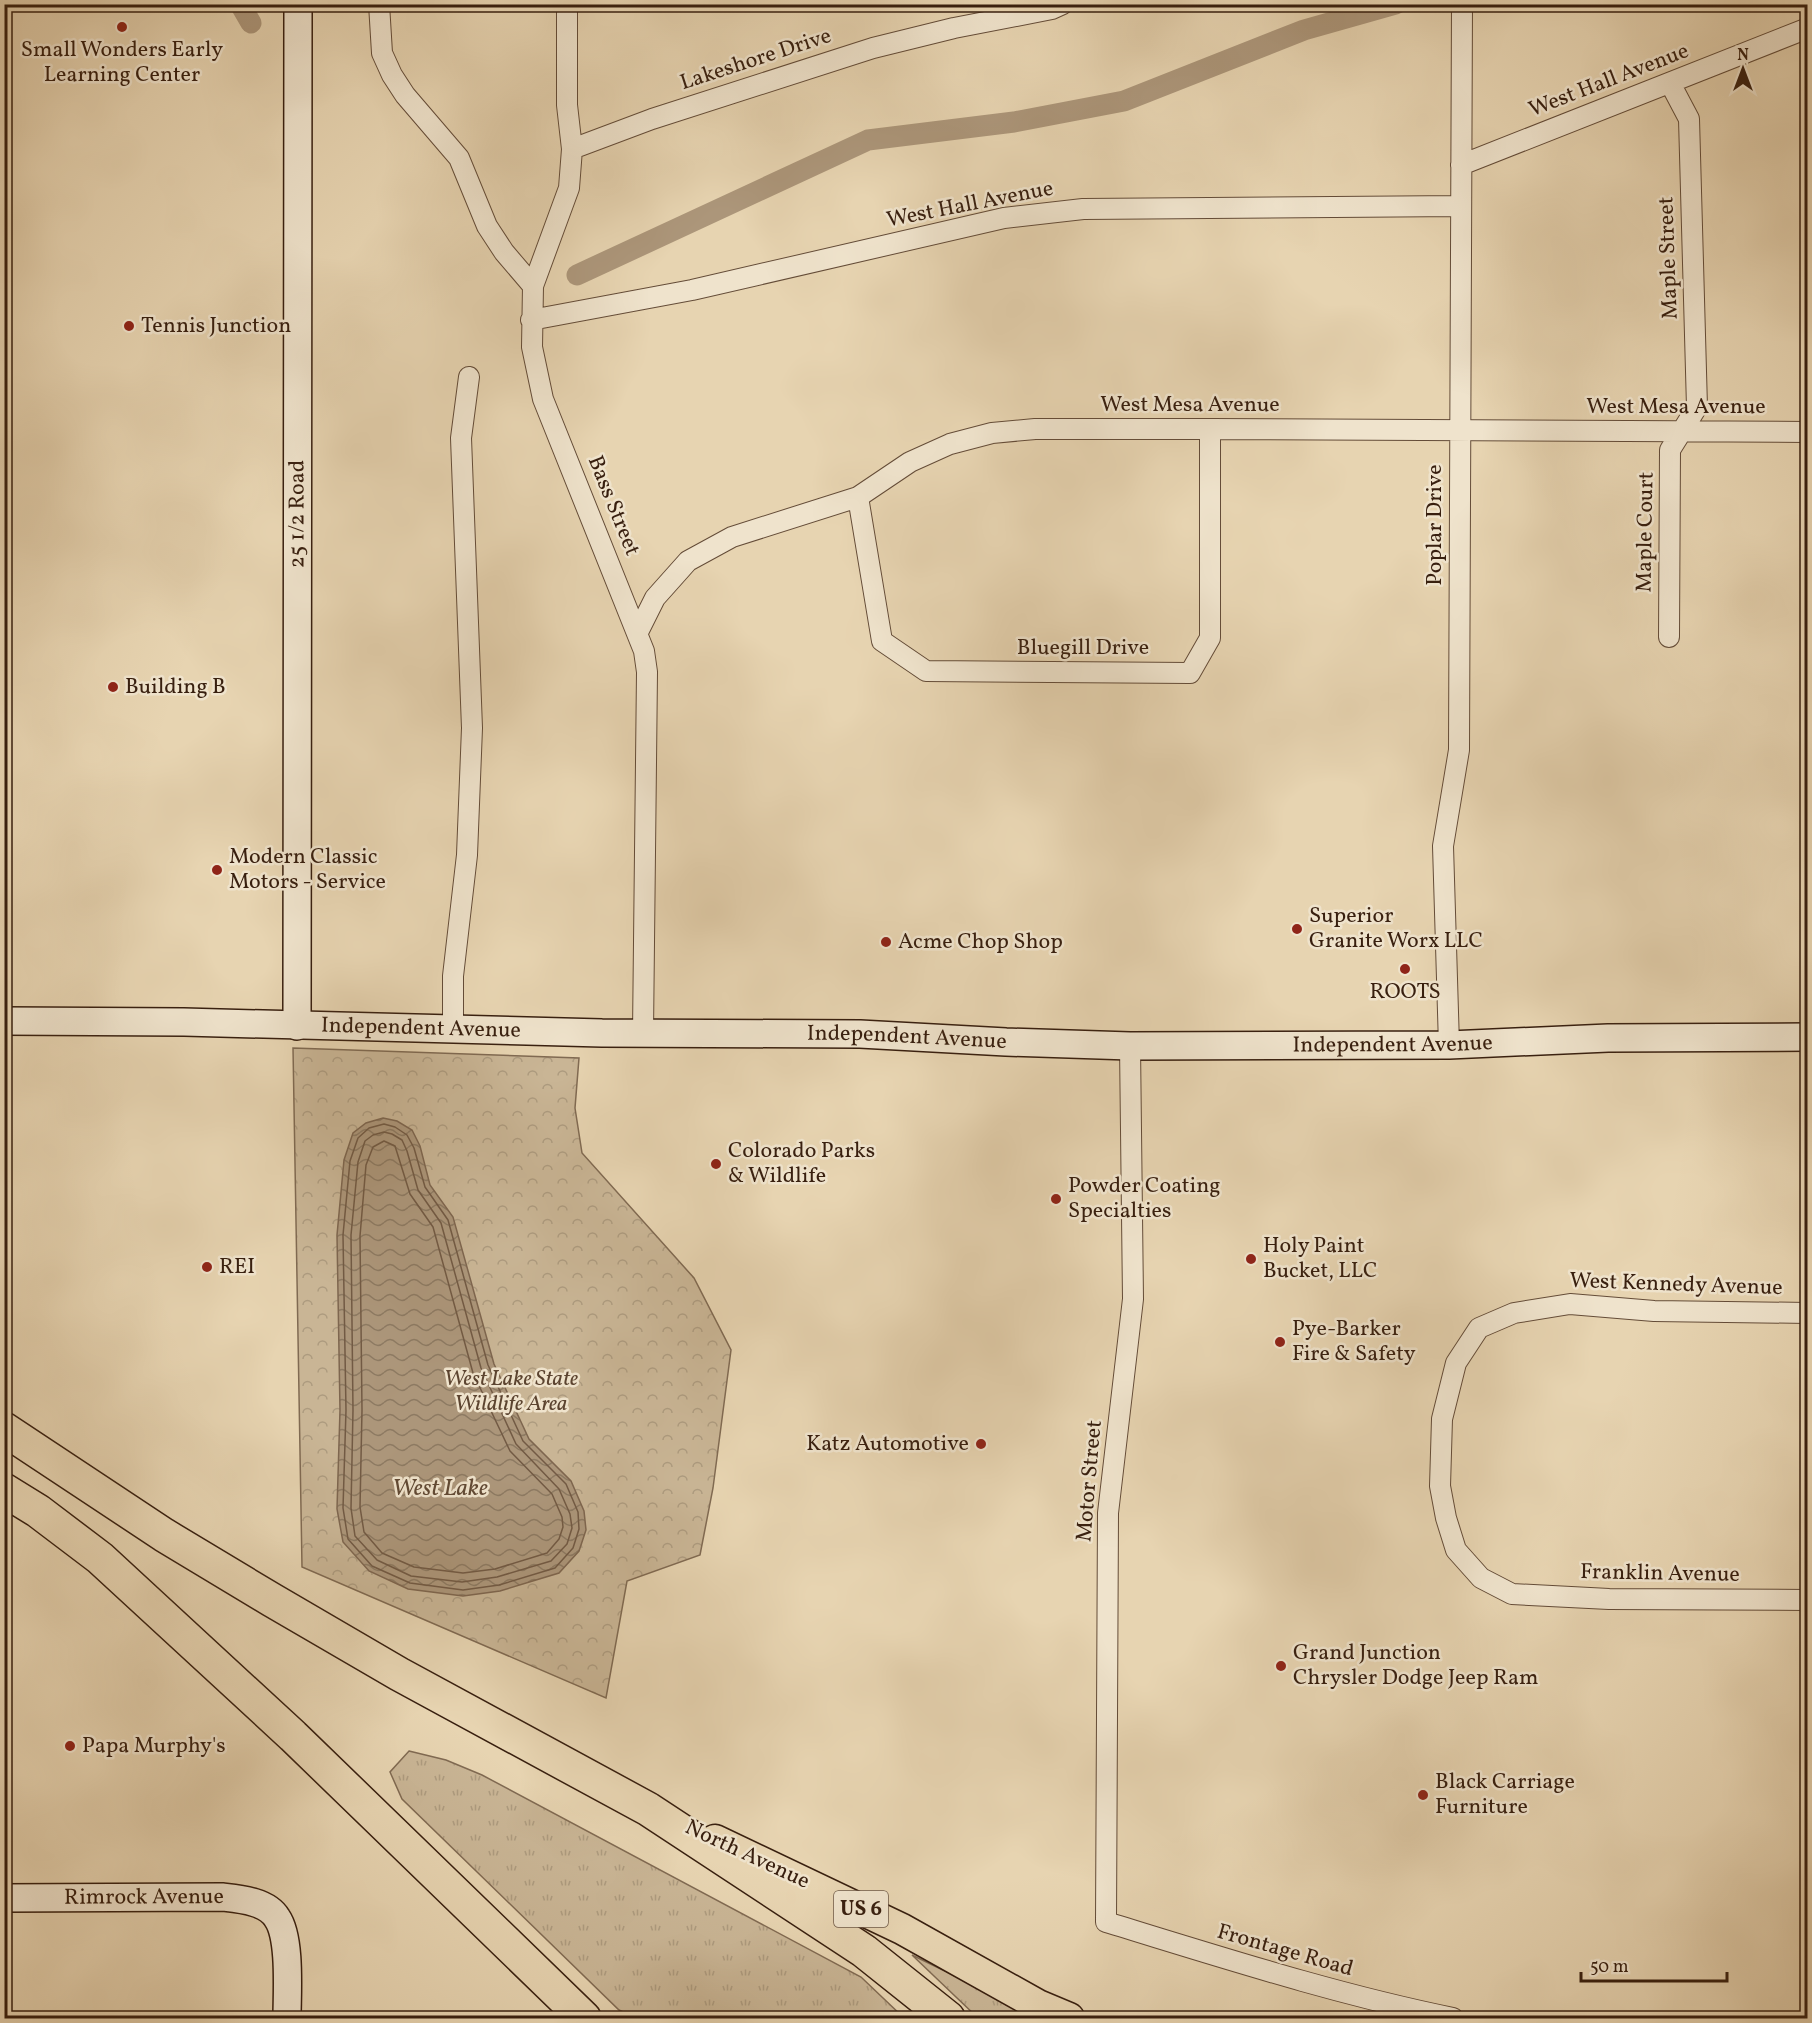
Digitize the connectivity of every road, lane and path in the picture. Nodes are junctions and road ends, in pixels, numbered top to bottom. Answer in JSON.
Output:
{"nodes":[{"id":1,"x":298,"y":4,"type":"edge"},
{"id":2,"x":379,"y":4,"type":"edge"},
{"id":3,"x":567,"y":4,"type":"edge"},
{"id":4,"x":1063,"y":4,"type":"edge"},
{"id":5,"x":1462,"y":4,"type":"edge"},
{"id":6,"x":1808,"y":28,"type":"edge"},
{"id":7,"x":1670,"y":83,"type":"junction"},
{"id":8,"x":572,"y":149,"type":"junction"},
{"id":9,"x":1461,"y":165,"type":"junction"},
{"id":10,"x":1461,"y":206,"type":"junction"},
{"id":11,"x":533,"y":286,"type":"junction"},
{"id":12,"x":531,"y":320,"type":"junction"},
{"id":13,"x":469,"y":378,"type":"dead end"},
{"id":14,"x":1210,"y":429,"type":"junction"},
{"id":15,"x":1459,"y":430,"type":"junction"},
{"id":16,"x":1681,"y":431,"type":"junction"},
{"id":17,"x":1808,"y":432,"type":"edge"},
{"id":18,"x":858,"y":497,"type":"junction"},
{"id":19,"x":638,"y":632,"type":"junction"},
{"id":20,"x":1669,"y":637,"type":"dead end"},
{"id":21,"x":4,"y":1021,"type":"edge"},
{"id":22,"x":297,"y":1026,"type":"junction"},
{"id":23,"x":453,"y":1030,"type":"junction"},
{"id":24,"x":643,"y":1033,"type":"junction"},
{"id":25,"x":1808,"y":1037,"type":"edge"},
{"id":26,"x":1449,"y":1045,"type":"junction"},
{"id":27,"x":1130,"y":1046,"type":"junction"},
{"id":28,"x":1808,"y":1313,"type":"edge"},
{"id":29,"x":4,"y":1429,"type":"edge"},
{"id":30,"x":4,"y":1490,"type":"edge"},
{"id":31,"x":1512,"y":1594,"type":"joint"},
{"id":32,"x":1808,"y":1600,"type":"edge"},
{"id":33,"x":648,"y":1809,"type":"junction"},
{"id":34,"x":4,"y":1898,"type":"edge"},
{"id":35,"x":1106,"y":1922,"type":"joint"},
{"id":36,"x":286,"y":2019,"type":"edge"},
{"id":37,"x":584,"y":2019,"type":"edge"},
{"id":38,"x":948,"y":2019,"type":"edge"},
{"id":39,"x":1068,"y":2019,"type":"edge"},
{"id":40,"x":1453,"y":2019,"type":"edge"}],
"edges":[{"from":1,"to":22,"type":"street","name":"25 1/2 Road"},
{"from":2,"to":11,"type":"street"},
{"from":3,"to":8,"type":"street","name":"Bass Street"},
{"from":4,"to":8,"type":"street","name":"Lakeshore Drive"},
{"from":5,"to":9,"type":"street","name":"Poplar Drive"},
{"from":6,"to":7,"type":"street","name":"West Hall Avenue"},
{"from":7,"to":9,"type":"street","name":"West Hall Avenue"},
{"from":7,"to":16,"type":"street","name":"Maple Street"},
{"from":8,"to":11,"type":"street","name":"Bass Street"},
{"from":9,"to":10,"type":"street","name":"Poplar Drive"},
{"from":10,"to":12,"type":"street","name":"West Hall Avenue"},
{"from":10,"to":15,"type":"street","name":"Poplar Drive"},
{"from":11,"to":12,"type":"street","name":"Bass Street"},
{"from":12,"to":19,"type":"street","name":"Bass Street"},
{"from":13,"to":23,"type":"street"},
{"from":14,"to":15,"type":"street","name":"West Mesa Avenue"},
{"from":14,"to":18,"type":"street","name":"West Mesa Avenue"},
{"from":14,"to":18,"type":"street","name":"Bluegill Drive"},
{"from":15,"to":16,"type":"street","name":"West Mesa Avenue"},
{"from":15,"to":26,"type":"street","name":"Poplar Drive"},
{"from":16,"to":17,"type":"street","name":"West Mesa Avenue"},
{"from":16,"to":20,"type":"street","name":"Maple Court"},
{"from":18,"to":19,"type":"street","name":"West Mesa Avenue"},
{"from":19,"to":24,"type":"street","name":"Bass Street"},
{"from":21,"to":22,"type":"street","name":"Independent Avenue"},
{"from":22,"to":23,"type":"street","name":"Independent Avenue"},
{"from":23,"to":24,"type":"street","name":"Independent Avenue"},
{"from":24,"to":27,"type":"street","name":"Independent Avenue"},
{"from":25,"to":26,"type":"street","name":"Independent Avenue"},
{"from":26,"to":27,"type":"street","name":"Independent Avenue"},
{"from":27,"to":35,"type":"street","name":"Motor Street"},
{"from":28,"to":31,"type":"street","name":"West Kennedy Avenue"},
{"from":29,"to":33,"type":"highway"},
{"from":30,"to":37,"type":"highway"},
{"from":31,"to":32,"type":"street","name":"Franklin Avenue"},
{"from":33,"to":38,"type":"highway"},
{"from":33,"to":39,"type":"main road","name":"North Avenue","number":"US 6"},
{"from":34,"to":36,"type":"street","name":"Rimrock Avenue"},
{"from":35,"to":40,"type":"street","name":"Frontage Road"}]}
